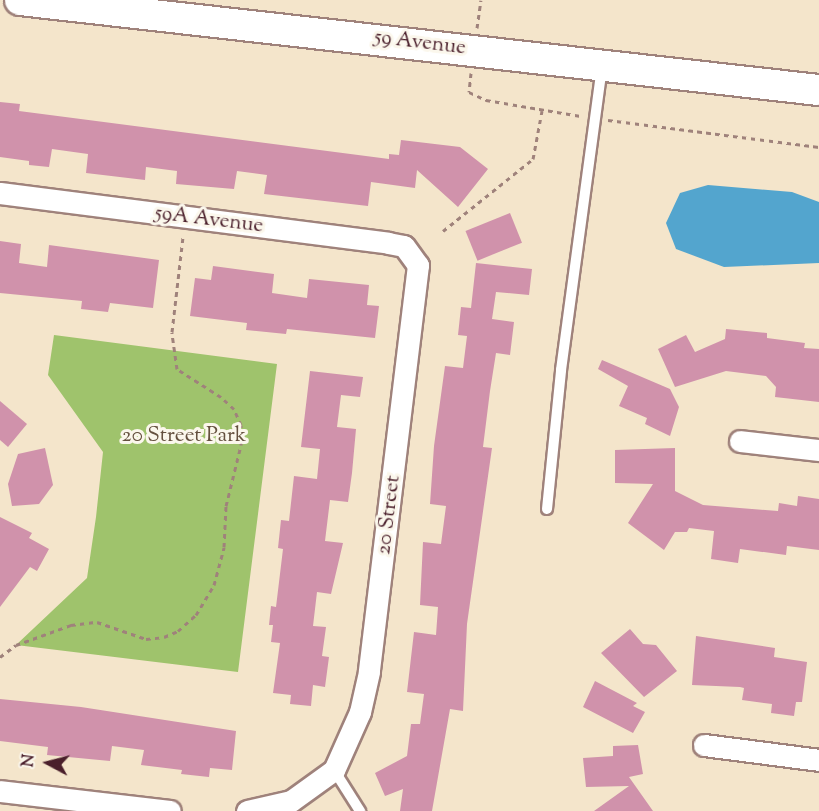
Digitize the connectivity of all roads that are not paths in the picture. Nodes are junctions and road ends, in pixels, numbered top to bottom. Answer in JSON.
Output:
{"nodes":[{"id":1,"x":20,"y":0,"type":"edge"},
{"id":2,"x":603,"y":63,"type":"junction"},
{"id":3,"x":819,"y":90,"type":"edge"},
{"id":4,"x":0,"y":193,"type":"edge"},
{"id":5,"x":413,"y":255,"type":"joint"},
{"id":6,"x":740,"y":441,"type":"dead end"},
{"id":7,"x":819,"y":450,"type":"edge"},
{"id":8,"x":547,"y":509,"type":"dead end"},
{"id":9,"x":704,"y":746,"type":"dead end"},
{"id":10,"x":819,"y":760,"type":"edge"},
{"id":11,"x":334,"y":770,"type":"junction"},
{"id":12,"x":0,"y":791,"type":"edge"},
{"id":13,"x":295,"y":806,"type":"edge"},
{"id":14,"x":95,"y":807,"type":"edge"},
{"id":15,"x":170,"y":811,"type":"edge"},
{"id":16,"x":247,"y":811,"type":"edge"},
{"id":17,"x":360,"y":811,"type":"edge"}],
"edges":[{"from":1,"to":2,"type":"main road","name":"59 Avenue"},
{"from":2,"to":3,"type":"main road","name":"59 Avenue"},
{"from":2,"to":8,"type":"lane"},
{"from":4,"to":5,"type":"street","name":"59A Avenue"},
{"from":5,"to":11,"type":"street","name":"20 Street"},
{"from":6,"to":7,"type":"street"},
{"from":9,"to":10,"type":"street"},
{"from":11,"to":13,"type":"street"},
{"from":11,"to":17,"type":"lane"},
{"from":12,"to":14,"type":"street"},
{"from":13,"to":16,"type":"street"},
{"from":14,"to":15,"type":"street"}]}
